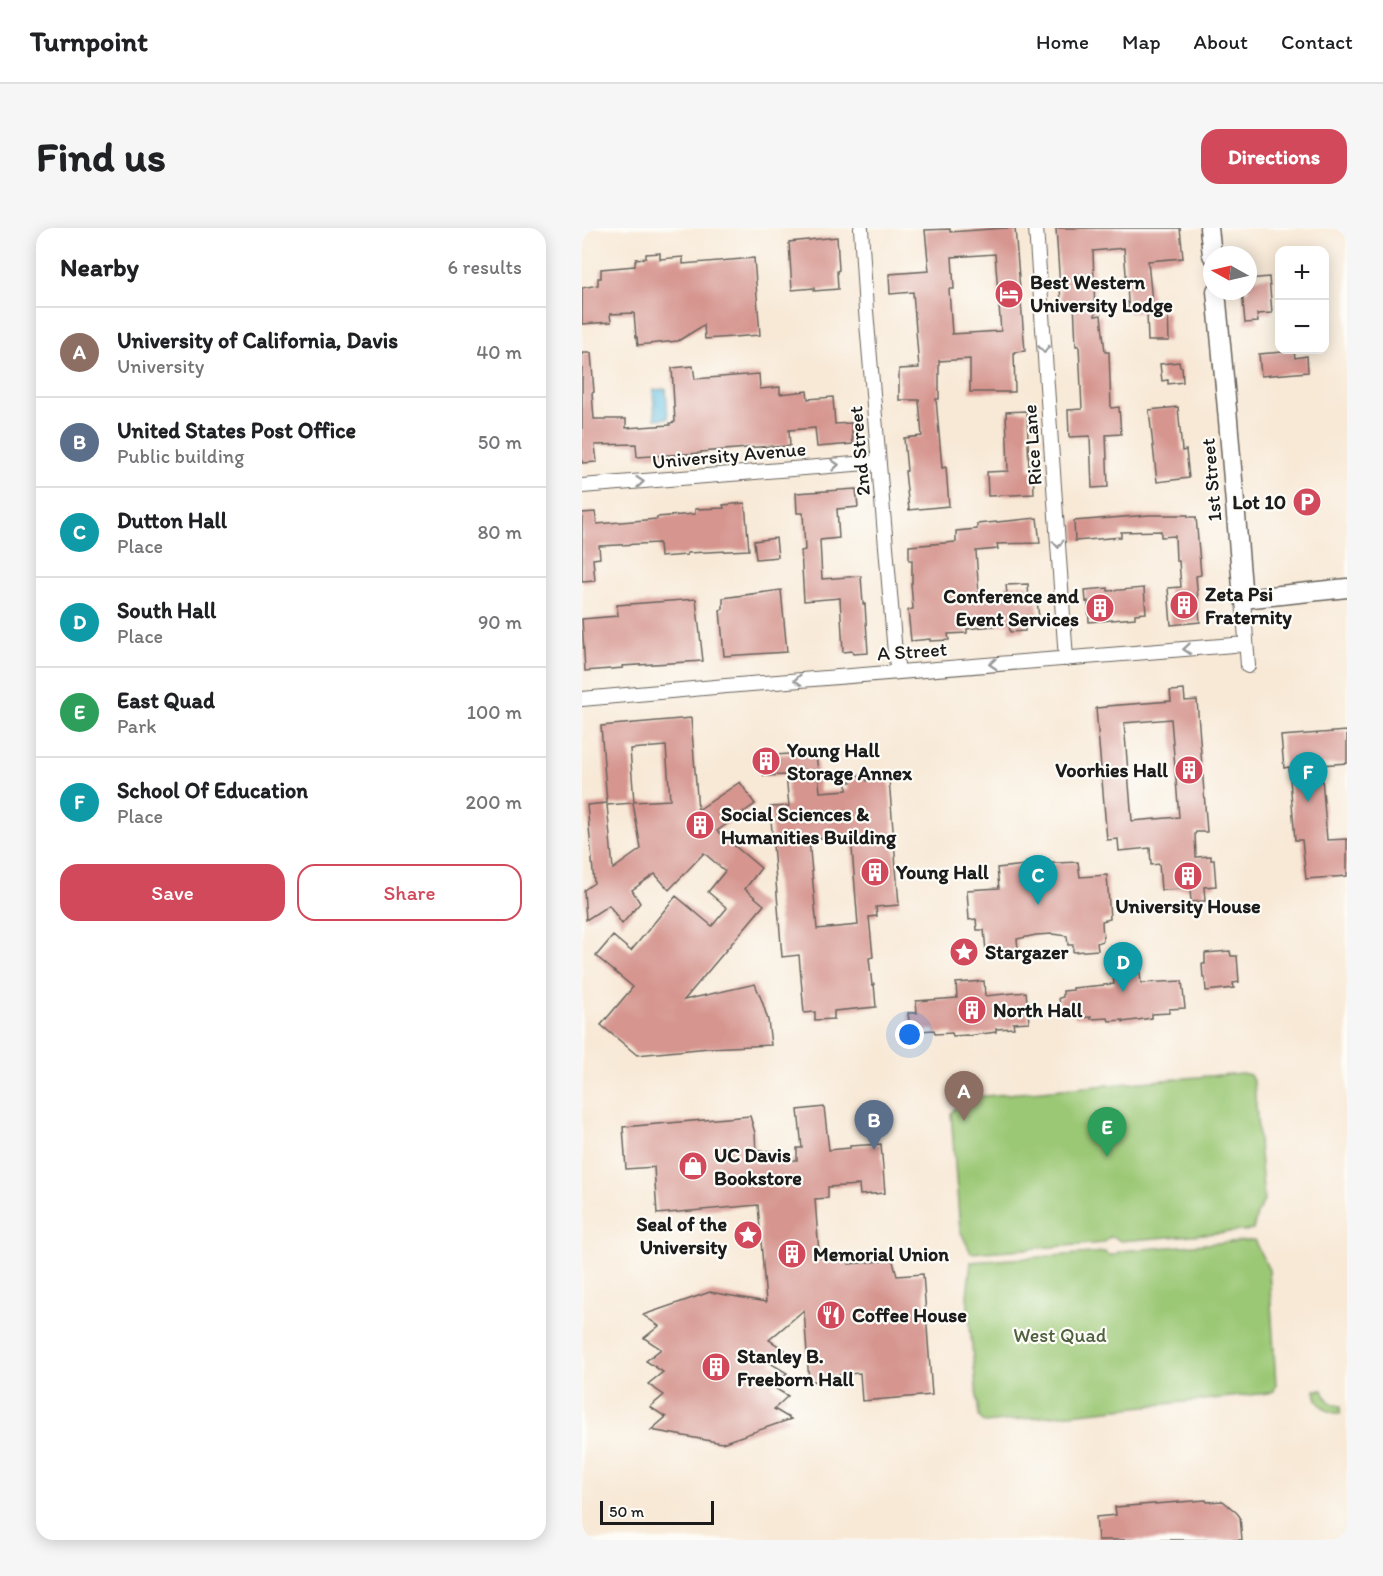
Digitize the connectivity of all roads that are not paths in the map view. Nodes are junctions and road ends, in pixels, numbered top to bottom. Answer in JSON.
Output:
{"nodes":[{"id":1,"x":861,"y":228,"type":"edge"},
{"id":2,"x":1035,"y":228,"type":"edge"},
{"id":3,"x":1209,"y":228,"type":"edge"},
{"id":4,"x":1211,"y":246,"type":"edge"},
{"id":5,"x":1217,"y":300,"type":"edge"},
{"id":6,"x":879,"y":462,"type":"junction"},
{"id":7,"x":582,"y":486,"type":"edge"},
{"id":8,"x":1347,"y":588,"type":"edge"},
{"id":9,"x":1243,"y":599,"type":"junction"},
{"id":10,"x":1245,"y":644,"type":"junction"},
{"id":11,"x":1066,"y":659,"type":"junction"},
{"id":12,"x":1248,"y":666,"type":"dead end"},
{"id":13,"x":897,"y":671,"type":"junction"},
{"id":14,"x":582,"y":699,"type":"edge"}],
"edges":[{"from":1,"to":6,"type":"street","name":"2nd Street"},
{"from":2,"to":11,"type":"street","name":"Rice Lane","one_way":true},
{"from":3,"to":4,"type":"street"},
{"from":5,"to":9,"type":"street","name":"1st Street"},
{"from":7,"to":6,"type":"street","name":"University Avenue","one_way":true},
{"from":6,"to":13,"type":"street","name":"2nd Street"},
{"from":8,"to":9,"type":"street"},
{"from":9,"to":10,"type":"street","name":"1st Street"},
{"from":10,"to":11,"type":"street","name":"A Street","one_way":true},
{"from":10,"to":12,"type":"street","name":"1st Street"},
{"from":11,"to":13,"type":"street","name":"A Street","one_way":true},
{"from":13,"to":14,"type":"street","name":"A Street","one_way":true}]}
